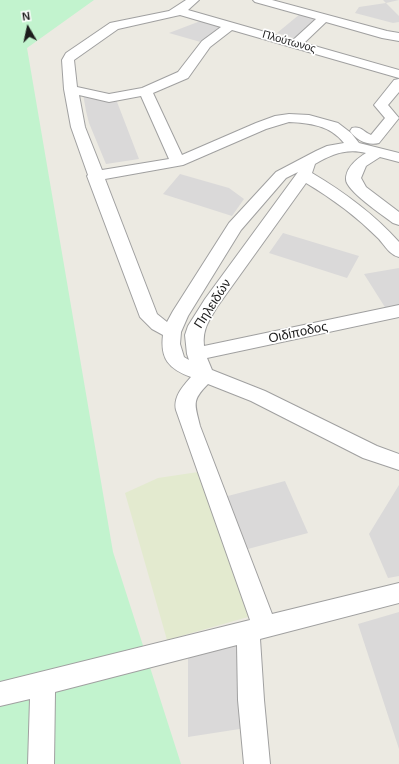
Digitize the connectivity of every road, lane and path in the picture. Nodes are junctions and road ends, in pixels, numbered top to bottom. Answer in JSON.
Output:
{"nodes":[{"id":1,"x":193,"y":0,"type":"edge"},
{"id":2,"x":259,"y":0,"type":"edge"},
{"id":3,"x":284,"y":0,"type":"edge"},
{"id":4,"x":179,"y":11,"type":"junction"},
{"id":5,"x":324,"y":18,"type":"junction"},
{"id":6,"x":231,"y":25,"type":"junction"},
{"id":7,"x":399,"y":27,"type":"edge"},
{"id":8,"x":399,"y":37,"type":"edge"},
{"id":9,"x":296,"y":44,"type":"junction"},
{"id":10,"x":399,"y":74,"type":"edge"},
{"id":11,"x":399,"y":83,"type":"edge"},
{"id":12,"x":71,"y":89,"type":"junction"},
{"id":13,"x":146,"y":91,"type":"junction"},
{"id":14,"x":333,"y":126,"type":"junction"},
{"id":15,"x":353,"y":146,"type":"junction"},
{"id":16,"x":378,"y":152,"type":"junction"},
{"id":17,"x":399,"y":158,"type":"edge"},
{"id":18,"x":178,"y":162,"type":"junction"},
{"id":19,"x":306,"y":169,"type":"junction"},
{"id":20,"x":95,"y":176,"type":"junction"},
{"id":21,"x":399,"y":220,"type":"edge"},
{"id":22,"x":399,"y":252,"type":"edge"},
{"id":23,"x":399,"y":311,"type":"edge"},
{"id":24,"x":172,"y":332,"type":"junction"},
{"id":25,"x":196,"y":354,"type":"junction"},
{"id":26,"x":205,"y":375,"type":"junction"},
{"id":27,"x":399,"y":462,"type":"edge"},
{"id":28,"x":399,"y":593,"type":"edge"},
{"id":29,"x":257,"y":630,"type":"junction"},
{"id":30,"x":43,"y":684,"type":"junction"},
{"id":31,"x":0,"y":694,"type":"edge"},
{"id":32,"x":42,"y":764,"type":"edge"},
{"id":33,"x":257,"y":764,"type":"edge"}],
"edges":[{"from":1,"to":4,"type":"street"},
{"from":2,"to":5,"type":"street"},
{"from":3,"to":7,"type":"street"},
{"from":4,"to":6,"type":"street","name":"Πλούτωνος"},
{"from":4,"to":12,"type":"street"},
{"from":5,"to":8,"type":"street"},
{"from":5,"to":9,"type":"street"},
{"from":6,"to":9,"type":"street","name":"Πλούτωνος"},
{"from":6,"to":13,"type":"street"},
{"from":9,"to":10,"type":"street","name":"Πλούτωνος"},
{"from":11,"to":14,"type":"street"},
{"from":12,"to":13,"type":"street"},
{"from":12,"to":20,"type":"street"},
{"from":13,"to":18,"type":"street"},
{"from":14,"to":15,"type":"street"},
{"from":14,"to":18,"type":"street"},
{"from":15,"to":16,"type":"street","name":"Πηλειδών"},
{"from":15,"to":19,"type":"street","name":"Πηλειδών"},
{"from":16,"to":17,"type":"street","name":"Πηλειδών"},
{"from":16,"to":21,"type":"street"},
{"from":18,"to":20,"type":"street"},
{"from":19,"to":22,"type":"street"},
{"from":19,"to":24,"type":"street"},
{"from":19,"to":25,"type":"street","name":"Πηλειδών"},
{"from":20,"to":24,"type":"street"},
{"from":23,"to":25,"type":"street","name":"Οιδίποδος"},
{"from":24,"to":26,"type":"street"},
{"from":25,"to":26,"type":"street","name":"Πηλειδών"},
{"from":26,"to":27,"type":"street"},
{"from":26,"to":29,"type":"street"},
{"from":28,"to":29,"type":"street"},
{"from":29,"to":30,"type":"street"},
{"from":29,"to":33,"type":"street"},
{"from":30,"to":31,"type":"street"},
{"from":30,"to":32,"type":"street"}]}
